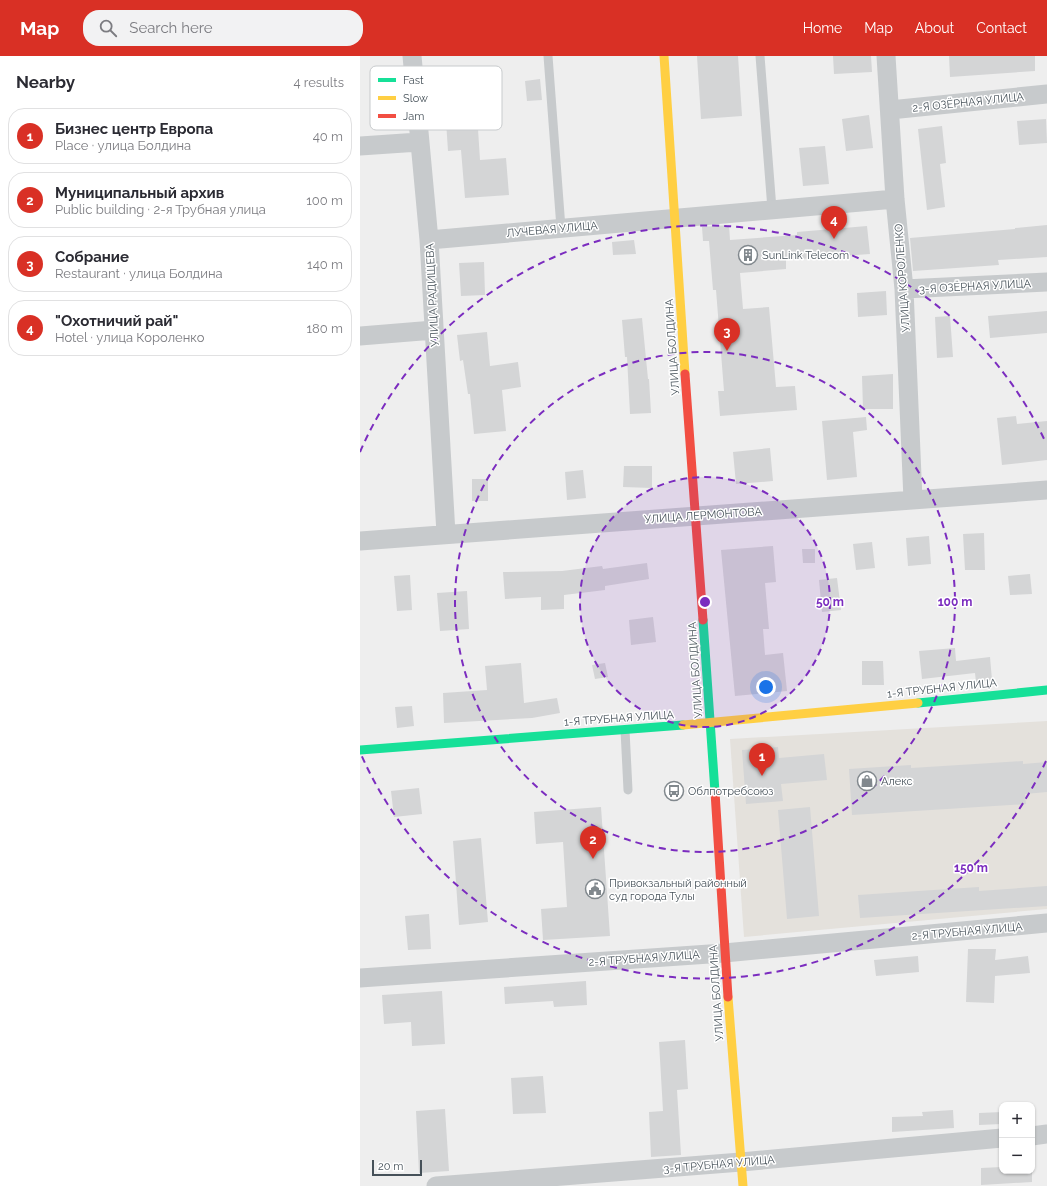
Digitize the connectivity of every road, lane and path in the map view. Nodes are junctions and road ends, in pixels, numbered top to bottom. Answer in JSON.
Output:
{"nodes":[{"id":1,"x":412,"y":56,"type":"edge"},
{"id":2,"x":548,"y":56,"type":"edge"},
{"id":3,"x":664,"y":56,"type":"edge"},
{"id":4,"x":760,"y":56,"type":"edge"},
{"id":5,"x":886,"y":56,"type":"edge"},
{"id":6,"x":413,"y":66,"type":"edge"},
{"id":7,"x":1047,"y":94,"type":"edge"},
{"id":8,"x":890,"y":110,"type":"junction"},
{"id":9,"x":418,"y":130,"type":"edge"},
{"id":10,"x":419,"y":142,"type":"junction"},
{"id":11,"x":360,"y":146,"type":"edge"},
{"id":12,"x":895,"y":199,"type":"junction"},
{"id":13,"x":772,"y":209,"type":"junction"},
{"id":14,"x":675,"y":218,"type":"junction"},
{"id":15,"x":561,"y":228,"type":"junction"},
{"id":16,"x":428,"y":240,"type":"junction"},
{"id":17,"x":1047,"y":282,"type":"edge"},
{"id":18,"x":904,"y":289,"type":"junction"},
{"id":19,"x":434,"y":330,"type":"junction"},
{"id":20,"x":360,"y":336,"type":"edge"},
{"id":21,"x":1047,"y":490,"type":"edge"},
{"id":22,"x":913,"y":500,"type":"junction"},
{"id":23,"x":695,"y":515,"type":"junction"},
{"id":24,"x":446,"y":534,"type":"junction"},
{"id":25,"x":360,"y":541,"type":"edge"},
{"id":26,"x":1047,"y":690,"type":"edge"},
{"id":27,"x":711,"y":723,"type":"junction"},
{"id":28,"x":625,"y":730,"type":"junction"},
{"id":29,"x":360,"y":750,"type":"edge"},
{"id":30,"x":628,"y":790,"type":"dead end"},
{"id":31,"x":1047,"y":924,"type":"edge"},
{"id":32,"x":724,"y":953,"type":"junction"},
{"id":33,"x":360,"y":978,"type":"edge"},
{"id":34,"x":1047,"y":1134,"type":"edge"},
{"id":35,"x":1035,"y":1136,"type":"edge"},
{"id":36,"x":999,"y":1138,"type":"edge"},
{"id":37,"x":741,"y":1162,"type":"junction"},
{"id":38,"x":436,"y":1186,"type":"edge"},
{"id":39,"x":743,"y":1186,"type":"edge"}],
"edges":[{"from":1,"to":6,"type":"street","name":"УЛИЦА РАДИЩЕВА"},
{"from":2,"to":15,"type":"lane"},
{"from":3,"to":14,"type":"main road","name":"УЛИЦА БОЛДИНА"},
{"from":4,"to":13,"type":"lane"},
{"from":5,"to":8,"type":"street","name":"УЛИЦА КОРОЛЕНКО"},
{"from":7,"to":8,"type":"street","name":"2-Я ОЗЁРНАЯ УЛИЦА"},
{"from":8,"to":12,"type":"street","name":"УЛИЦА КОРОЛЕНКО"},
{"from":9,"to":10,"type":"street","name":"УЛИЦА РАДИЩЕВА"},
{"from":10,"to":11,"type":"street"},
{"from":10,"to":16,"type":"street","name":"УЛИЦА РАДИЩЕВА"},
{"from":12,"to":13,"type":"street","name":"ЛУЧЕВАЯ УЛИЦА"},
{"from":12,"to":18,"type":"street","name":"УЛИЦА КОРОЛЕНКО"},
{"from":13,"to":14,"type":"street","name":"ЛУЧЕВАЯ УЛИЦА"},
{"from":14,"to":15,"type":"street","name":"ЛУЧЕВАЯ УЛИЦА"},
{"from":14,"to":23,"type":"main road","name":"УЛИЦА БОЛДИНА"},
{"from":15,"to":16,"type":"street","name":"ЛУЧЕВАЯ УЛИЦА"},
{"from":16,"to":19,"type":"street","name":"УЛИЦА РАДИЩЕВА"},
{"from":17,"to":18,"type":"street","name":"3-Я ОЗЁРНАЯ УЛИЦА"},
{"from":18,"to":22,"type":"street","name":"УЛИЦА КОРОЛЕНКО"},
{"from":19,"to":20,"type":"street"},
{"from":19,"to":24,"type":"street","name":"УЛИЦА РАДИЩЕВА"},
{"from":21,"to":22,"type":"street","name":"УЛИЦА ЛЕРМОНТОВА"},
{"from":22,"to":23,"type":"street","name":"УЛИЦА ЛЕРМОНТОВА"},
{"from":23,"to":24,"type":"street","name":"УЛИЦА ЛЕРМОНТОВА"},
{"from":23,"to":27,"type":"main road","name":"УЛИЦА БОЛДИНА"},
{"from":24,"to":25,"type":"street","name":"УЛИЦА ЛЕРМОНТОВА"},
{"from":26,"to":27,"type":"main road","name":"1-Я ТРУБНАЯ УЛИЦА"},
{"from":27,"to":28,"type":"main road","name":"1-Я ТРУБНАЯ УЛИЦА"},
{"from":27,"to":32,"type":"main road","name":"УЛИЦА БОЛДИНА"},
{"from":28,"to":29,"type":"main road","name":"1-Я ТРУБНАЯ УЛИЦА"},
{"from":28,"to":30,"type":"lane"},
{"from":31,"to":32,"type":"street","name":"2-Я ТРУБНАЯ УЛИЦА"},
{"from":32,"to":33,"type":"street","name":"2-Я ТРУБНАЯ УЛИЦА"},
{"from":32,"to":37,"type":"main road","name":"УЛИЦА БОЛДИНА"},
{"from":34,"to":35,"type":"street"},
{"from":36,"to":37,"type":"street","name":"3-Я ТРУБНАЯ УЛИЦА"},
{"from":37,"to":38,"type":"street","name":"3-Я ТРУБНАЯ УЛИЦА"},
{"from":37,"to":39,"type":"main road","name":"УЛИЦА БОЛДИНА"}]}
